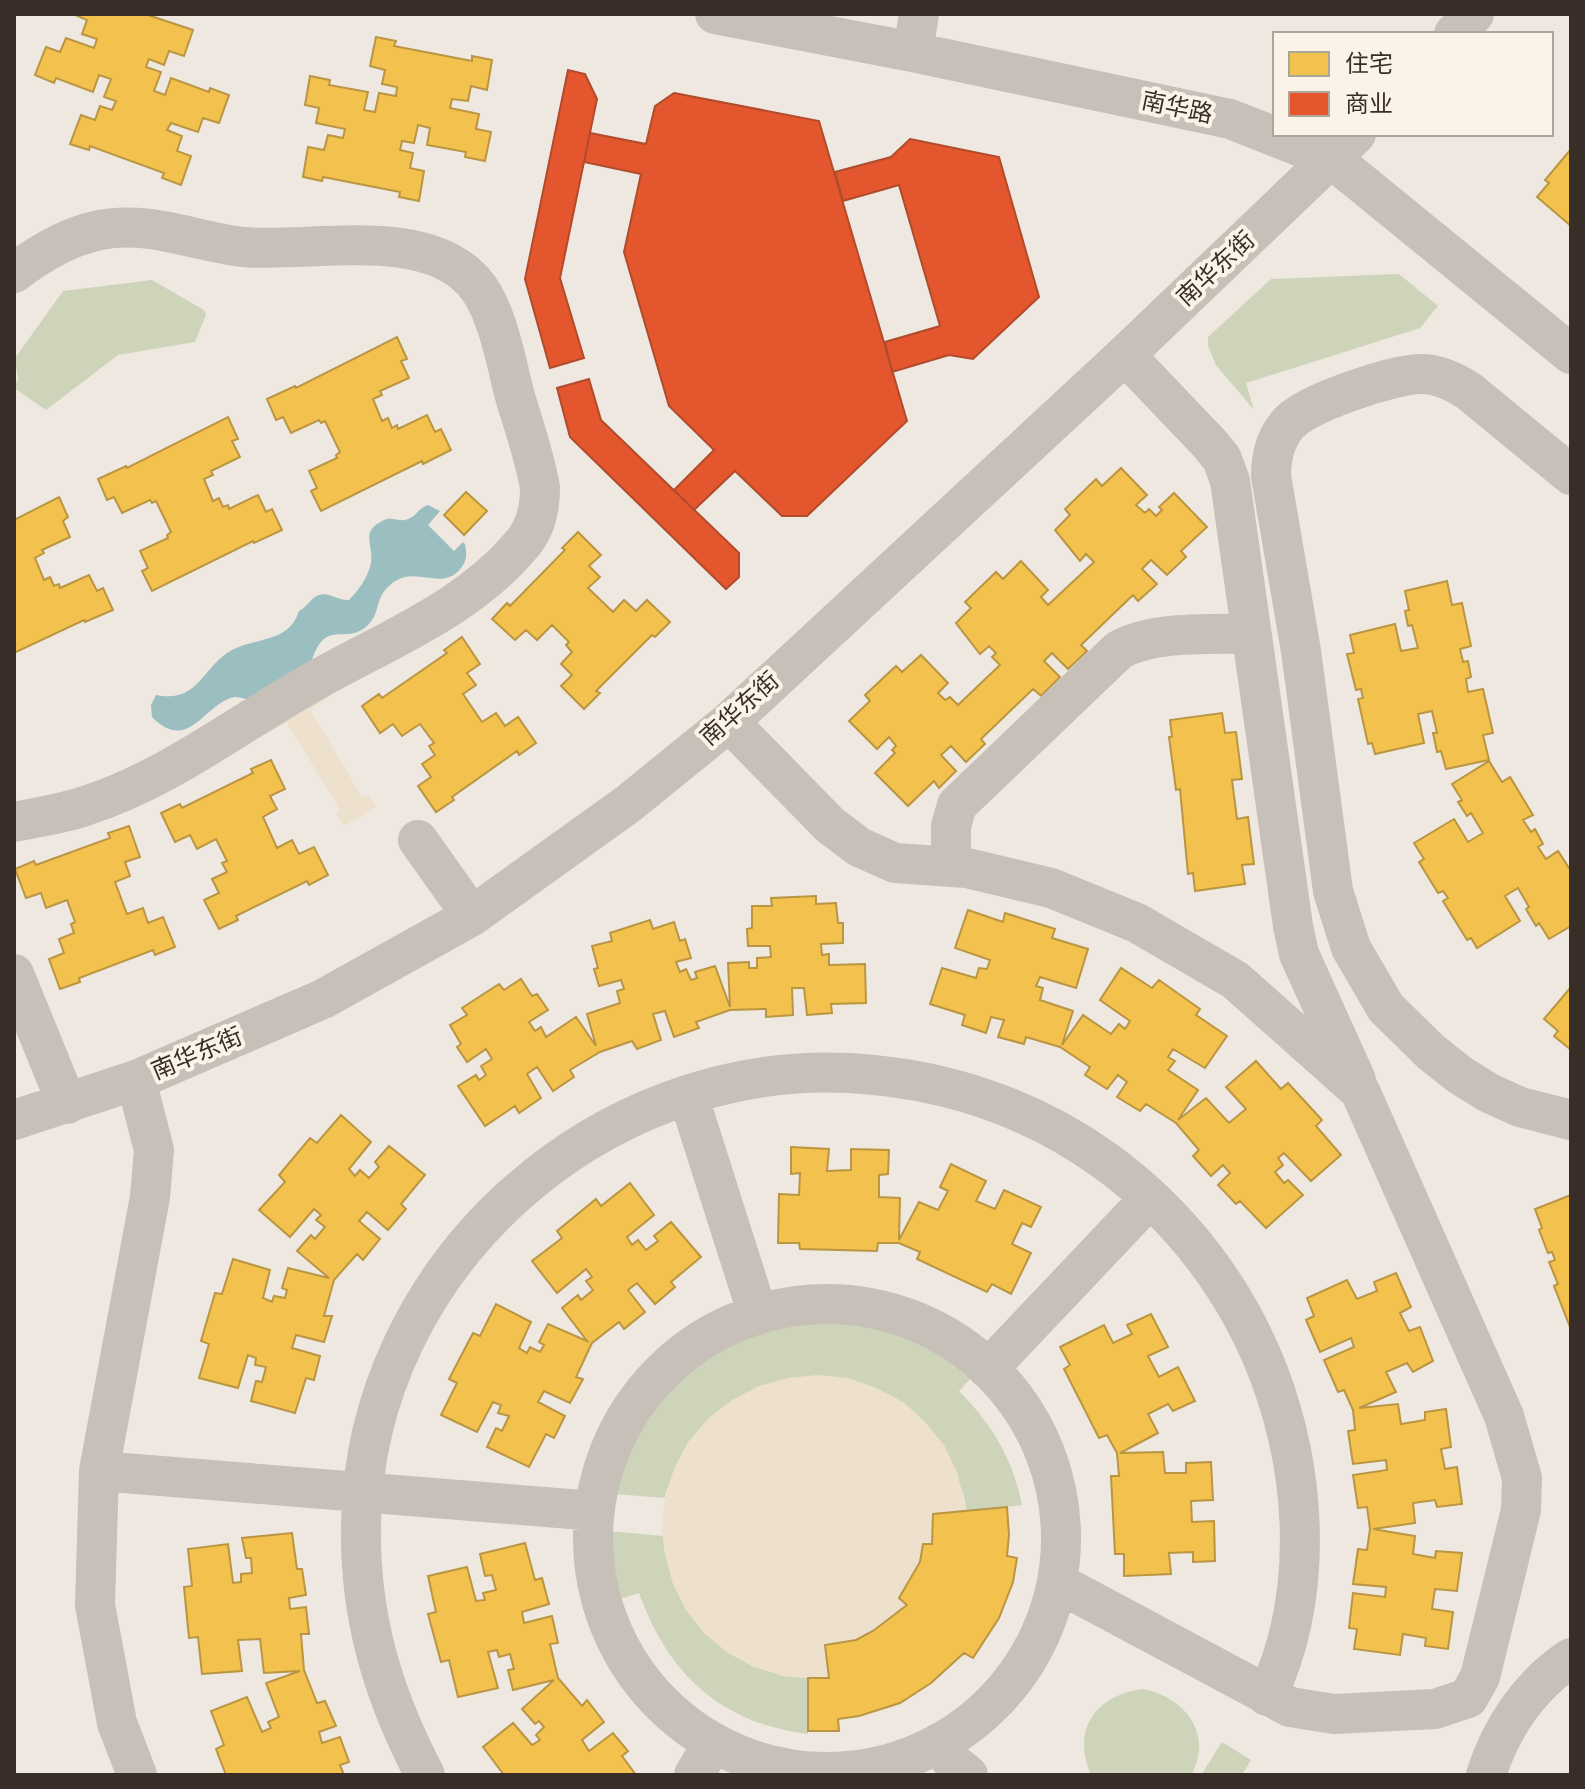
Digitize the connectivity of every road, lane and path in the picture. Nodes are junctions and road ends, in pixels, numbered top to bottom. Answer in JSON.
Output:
{"nodes":[{"id":1,"x":715,"y":14,"type":"edge"},
{"id":2,"x":1474,"y":14,"type":"edge"},
{"id":3,"x":1456,"y":32,"type":"edge"},
{"id":4,"x":916,"y":33,"type":"edge"},
{"id":5,"x":1273,"y":130,"type":"edge"},
{"id":6,"x":1299,"y":136,"type":"edge"},
{"id":7,"x":1344,"y":147,"type":"edge"},
{"id":8,"x":14,"y":273,"type":"edge"},
{"id":9,"x":1571,"y":354,"type":"edge"},
{"id":10,"x":1125,"y":355,"type":"junction"},
{"id":11,"x":1571,"y":475,"type":"edge"},
{"id":12,"x":1251,"y":633,"type":"junction"},
{"id":13,"x":729,"y":722,"type":"junction"},
{"id":14,"x":58,"y":814,"type":"junction"},
{"id":15,"x":14,"y":822,"type":"edge"},
{"id":16,"x":14,"y":836,"type":"edge"},
{"id":17,"x":418,"y":840,"type":"dead end"},
{"id":18,"x":951,"y":867,"type":"junction"},
{"id":19,"x":472,"y":916,"type":"junction"},
{"id":20,"x":14,"y":974,"type":"edge"},
{"id":21,"x":136,"y":1080,"type":"junction"},
{"id":22,"x":1360,"y":1091,"type":"junction"},
{"id":23,"x":688,"y":1095,"type":"junction"},
{"id":24,"x":67,"y":1104,"type":"junction"},
{"id":25,"x":14,"y":1120,"type":"edge"},
{"id":26,"x":1571,"y":1120,"type":"edge"},
{"id":27,"x":1150,"y":1198,"type":"junction"},
{"id":28,"x":758,"y":1315,"type":"junction"},
{"id":29,"x":988,"y":1369,"type":"junction"},
{"id":30,"x":99,"y":1471,"type":"junction"},
{"id":31,"x":364,"y":1494,"type":"junction"},
{"id":32,"x":595,"y":1511,"type":"junction"},
{"id":33,"x":1058,"y":1583,"type":"junction"},
{"id":34,"x":1571,"y":1658,"type":"edge"},
{"id":35,"x":1267,"y":1696,"type":"junction"},
{"id":36,"x":939,"y":1743,"type":"junction"},
{"id":37,"x":703,"y":1759,"type":"edge"},
{"id":38,"x":137,"y":1775,"type":"edge"},
{"id":39,"x":425,"y":1775,"type":"edge"},
{"id":40,"x":968,"y":1775,"type":"edge"},
{"id":41,"x":1486,"y":1775,"type":"edge"}],
"edges":[{"from":1,"to":4,"type":"street","name":"南华路"},
{"from":2,"to":3,"type":"street"},
{"from":4,"to":5,"type":"street","name":"南华路"},
{"from":6,"to":7,"type":"street","name":"南华路"},
{"from":7,"to":9,"type":"street","name":"南华路"},
{"from":7,"to":10,"type":"street","name":"南华东街"},
{"from":8,"to":14,"type":"street"},
{"from":10,"to":12,"type":"street"},
{"from":10,"to":13,"type":"street","name":"南华东街"},
{"from":11,"to":26,"type":"street"},
{"from":12,"to":18,"type":"street"},
{"from":12,"to":22,"type":"street"},
{"from":13,"to":18,"type":"street"},
{"from":13,"to":19,"type":"street","name":"南华东街"},
{"from":14,"to":15,"type":"street"},
{"from":14,"to":16,"type":"street"},
{"from":17,"to":19,"type":"street"},
{"from":18,"to":22,"type":"street"},
{"from":19,"to":21,"type":"street","name":"南华东街"},
{"from":20,"to":24,"type":"street"},
{"from":21,"to":24,"type":"street","name":"南华东街"},
{"from":21,"to":30,"type":"street"},
{"from":22,"to":35,"type":"street"},
{"from":23,"to":27,"type":"street"},
{"from":23,"to":28,"type":"street"},
{"from":23,"to":31,"type":"street"},
{"from":24,"to":25,"type":"street","name":"南华东街"},
{"from":27,"to":29,"type":"street"},
{"from":27,"to":35,"type":"street"},
{"from":28,"to":29,"type":"street"},
{"from":28,"to":32,"type":"street"},
{"from":29,"to":33,"type":"street"},
{"from":30,"to":31,"type":"street"},
{"from":30,"to":38,"type":"street"},
{"from":31,"to":32,"type":"street"},
{"from":31,"to":39,"type":"street"},
{"from":32,"to":37,"type":"street"},
{"from":33,"to":35,"type":"street"},
{"from":33,"to":36,"type":"street"},
{"from":34,"to":41,"type":"street"},
{"from":36,"to":37,"type":"street"},
{"from":36,"to":40,"type":"street"}]}
